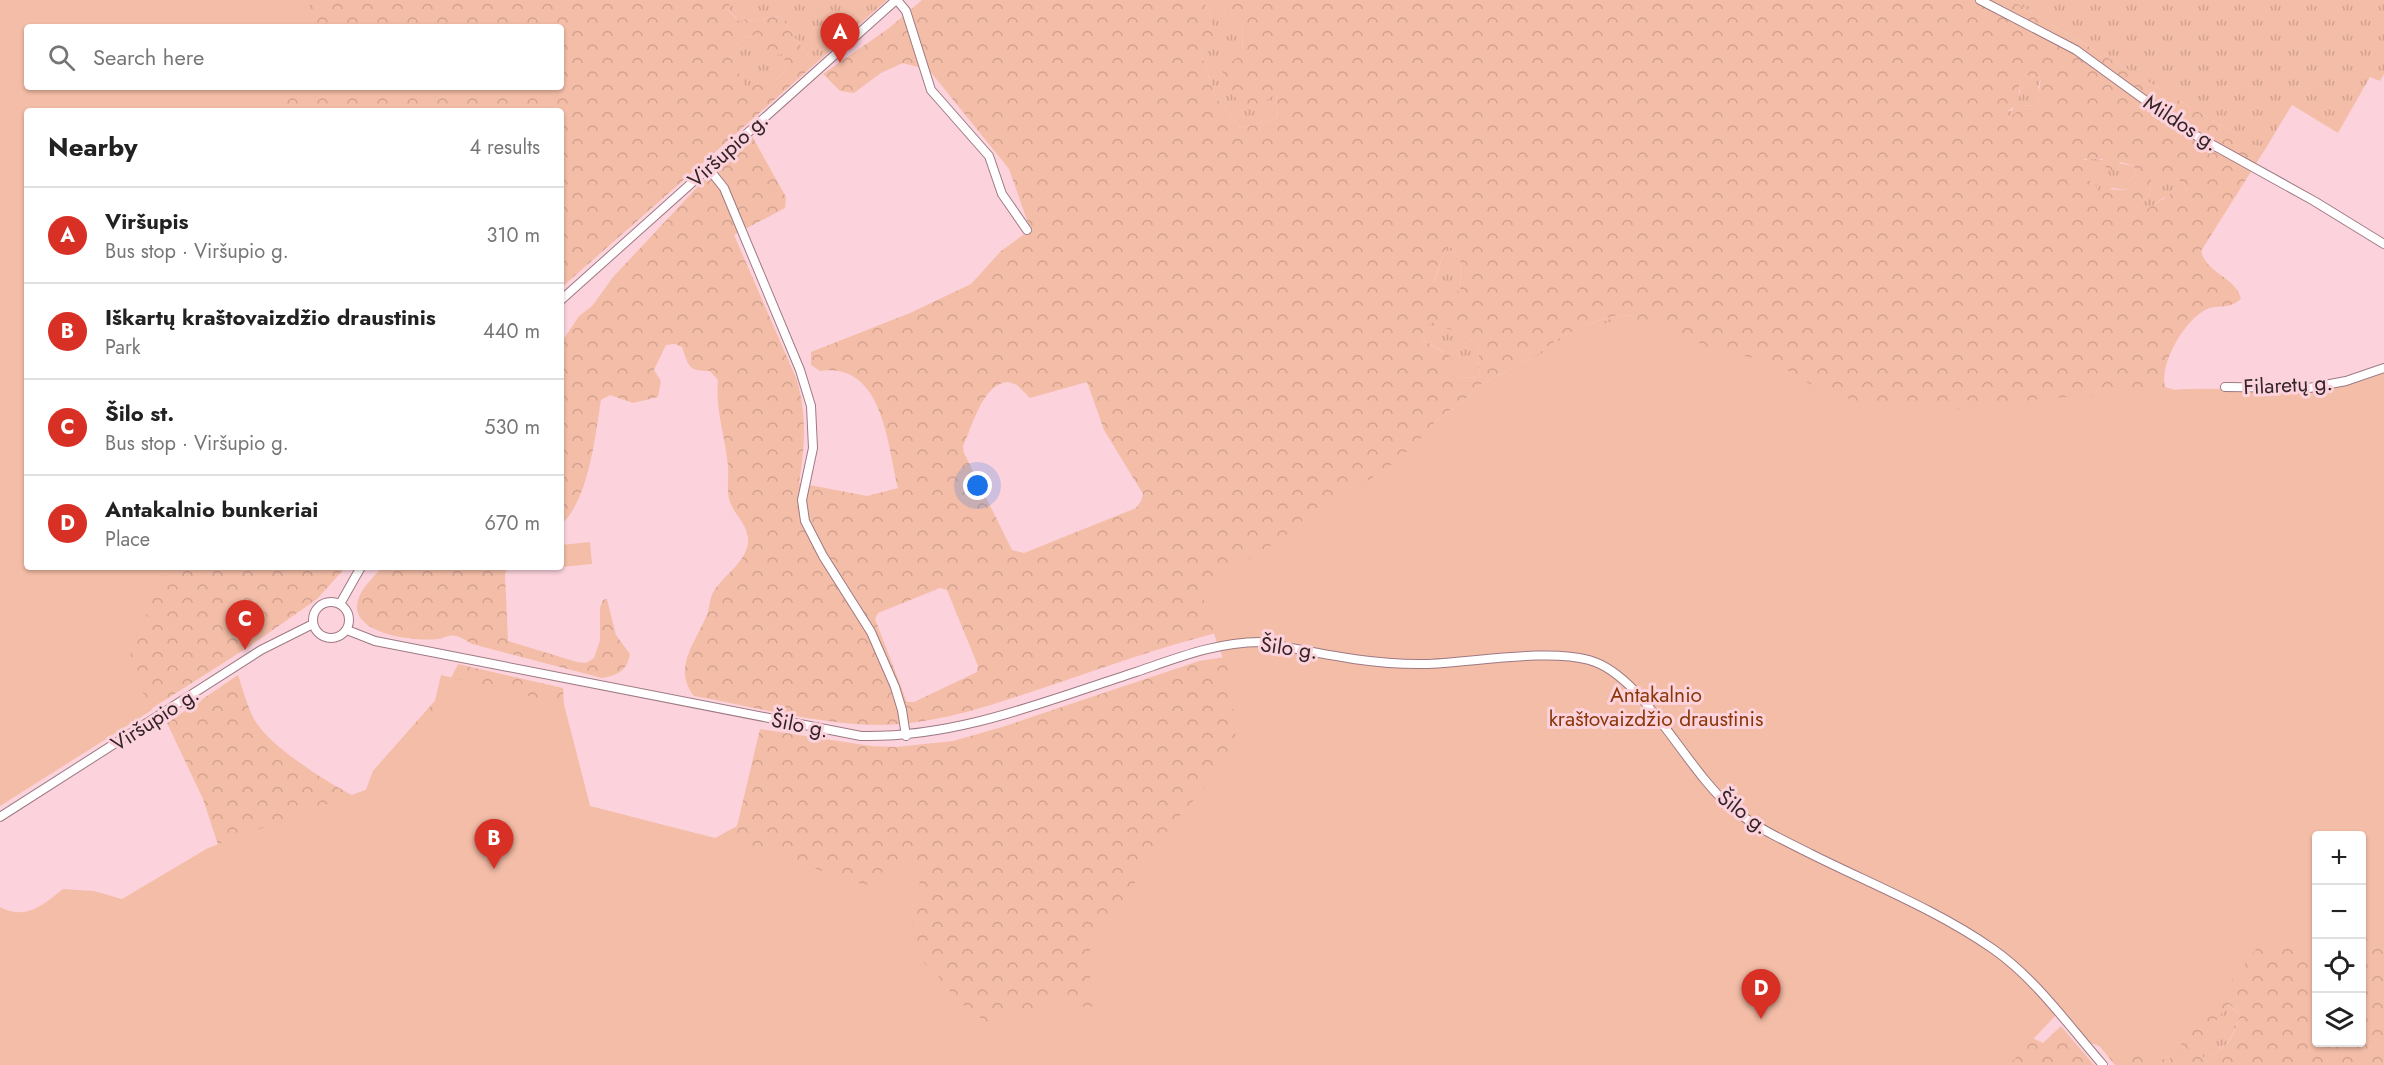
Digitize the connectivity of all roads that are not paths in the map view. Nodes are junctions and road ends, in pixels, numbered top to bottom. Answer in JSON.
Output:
{"nodes":[{"id":1,"x":897,"y":0,"type":"edge"},
{"id":2,"x":1980,"y":0,"type":"edge"},
{"id":3,"x":708,"y":168,"type":"junction"},
{"id":4,"x":1027,"y":230,"type":"dead end"},
{"id":5,"x":2384,"y":244,"type":"edge"},
{"id":6,"x":564,"y":297,"type":"edge"},
{"id":7,"x":2384,"y":368,"type":"edge"},
{"id":8,"x":2226,"y":387,"type":"dead end"},
{"id":9,"x":360,"y":570,"type":"edge"},
{"id":10,"x":340,"y":604,"type":"junction"},
{"id":11,"x":313,"y":624,"type":"junction"},
{"id":12,"x":346,"y":630,"type":"junction"},
{"id":13,"x":906,"y":736,"type":"junction"},
{"id":14,"x":0,"y":817,"type":"edge"},
{"id":15,"x":2103,"y":1065,"type":"edge"}],
"edges":[{"from":1,"to":3,"type":"street","name":"Viršupio g."},
{"from":1,"to":4,"type":"street"},
{"from":2,"to":5,"type":"street","name":"Mildos g."},
{"from":3,"to":6,"type":"street","name":"Viršupio g."},
{"from":3,"to":13,"type":"street"},
{"from":7,"to":8,"type":"street","name":"Filaretų g."},
{"from":9,"to":10,"type":"street"},
{"from":10,"to":11,"type":"street","name":"Viršupio g."},
{"from":10,"to":12,"type":"street"},
{"from":11,"to":12,"type":"street"},
{"from":11,"to":14,"type":"street","name":"Viršupio g."},
{"from":12,"to":13,"type":"street","name":"Šilo g."},
{"from":13,"to":15,"type":"street","name":"Šilo g."}]}
